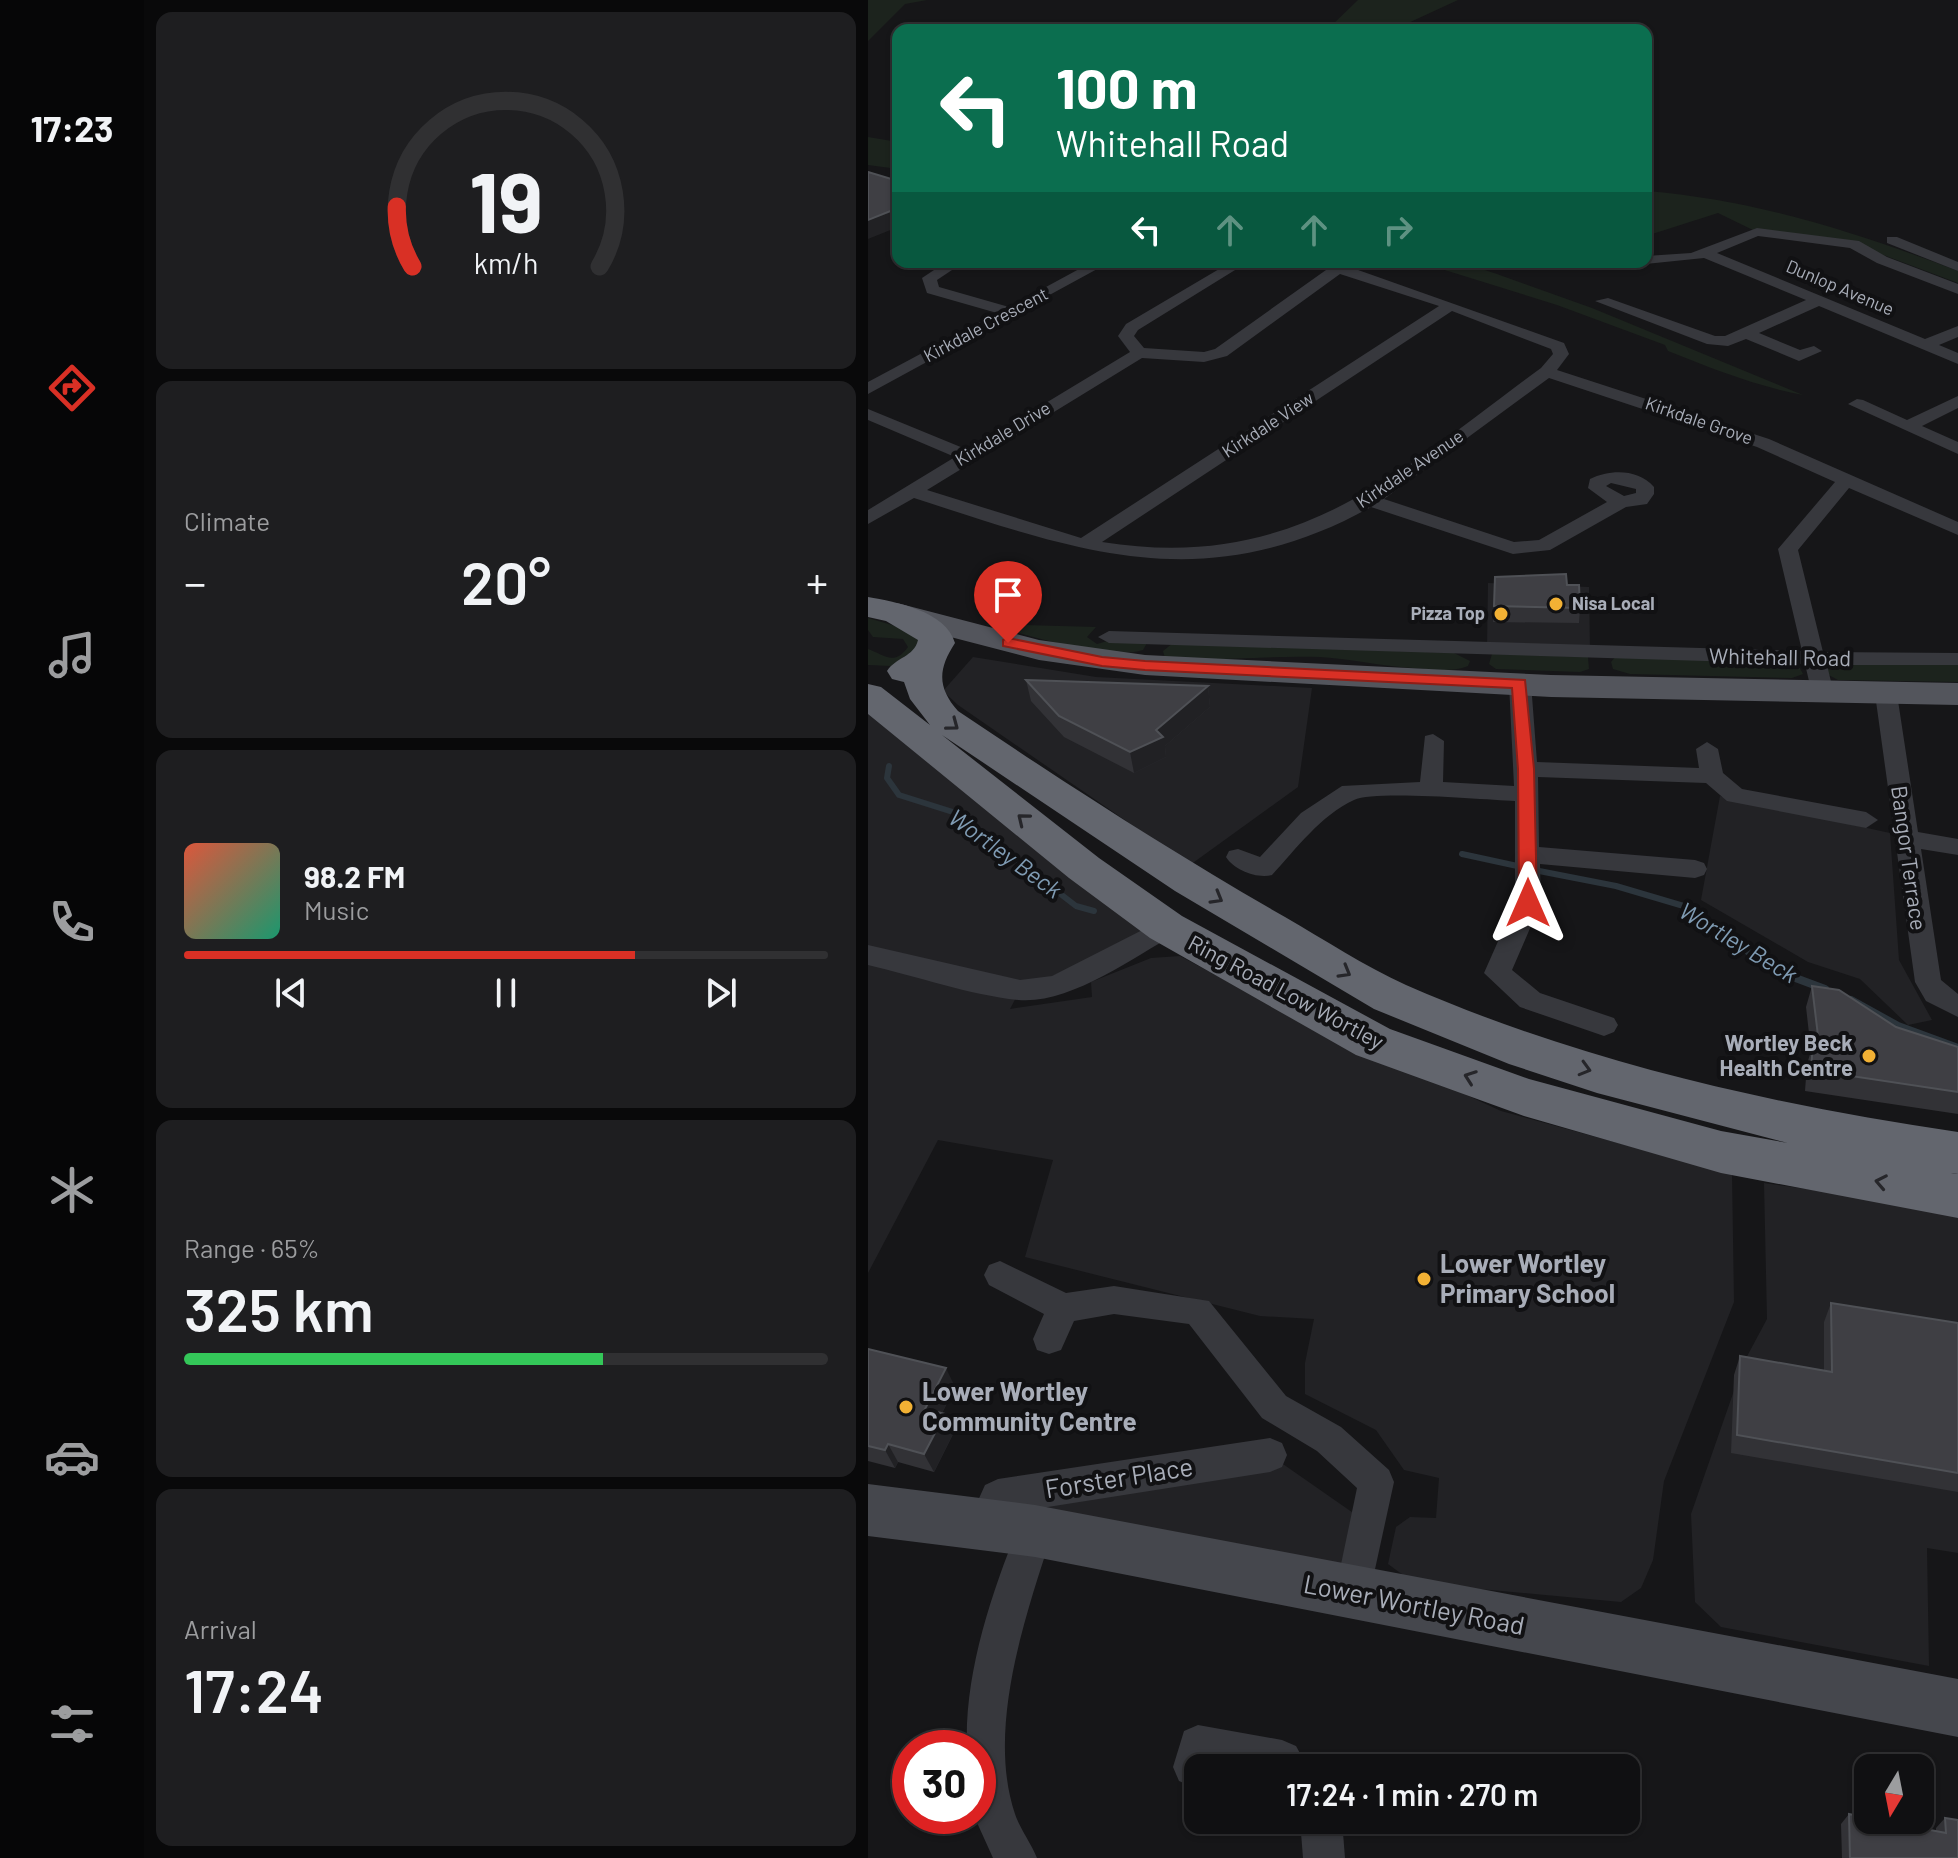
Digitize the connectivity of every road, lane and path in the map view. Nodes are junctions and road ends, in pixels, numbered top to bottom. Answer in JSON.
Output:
{"nodes":[{"id":1,"x":1892,"y":240,"type":"dead end"},
{"id":2,"x":1706,"y":253,"type":"junction"},
{"id":3,"x":1652,"y":261,"type":"edge"},
{"id":4,"x":1958,"y":267,"type":"edge"},
{"id":5,"x":946,"y":268,"type":"edge"},
{"id":6,"x":1092,"y":268,"type":"edge"},
{"id":7,"x":1231,"y":268,"type":"edge"},
{"id":8,"x":1339,"y":268,"type":"joint"},
{"id":9,"x":1958,"y":289,"type":"edge"},
{"id":10,"x":1603,"y":301,"type":"dead end"},
{"id":11,"x":1817,"y":301,"type":"junction"},
{"id":12,"x":1451,"y":305,"type":"junction"},
{"id":13,"x":1010,"y":312,"type":"junction"},
{"id":14,"x":1958,"y":331,"type":"edge"},
{"id":15,"x":1746,"y":333,"type":"junction"},
{"id":16,"x":1926,"y":345,"type":"junction"},
{"id":17,"x":1139,"y":353,"type":"junction"},
{"id":18,"x":1801,"y":355,"type":"dead end"},
{"id":19,"x":1958,"y":359,"type":"edge"},
{"id":20,"x":1547,"y":372,"type":"junction"},
{"id":21,"x":868,"y":389,"type":"edge"},
{"id":22,"x":1958,"y":401,"type":"edge"},
{"id":23,"x":1857,"y":404,"type":"dead end"},
{"id":24,"x":868,"y":414,"type":"edge"},
{"id":25,"x":1909,"y":426,"type":"junction"},
{"id":26,"x":1958,"y":449,"type":"edge"},
{"id":27,"x":965,"y":455,"type":"junction"},
{"id":28,"x":1848,"y":478,"type":"junction"},
{"id":29,"x":912,"y":491,"type":"junction"},
{"id":30,"x":1370,"y":500,"type":"junction"},
{"id":31,"x":1621,"y":502,"type":"dead end"},
{"id":32,"x":868,"y":518,"type":"edge"},
{"id":33,"x":1958,"y":529,"type":"edge"},
{"id":34,"x":1084,"y":545,"type":"junction"},
{"id":35,"x":883,"y":610,"type":"edge"},
{"id":36,"x":1109,"y":637,"type":"dead end"},
{"id":37,"x":1008,"y":643,"type":"junction"},
{"id":38,"x":1149,"y":652,"type":"junction"},
{"id":39,"x":1814,"y":658,"type":"junction"},
{"id":40,"x":927,"y":659,"type":"junction"},
{"id":41,"x":1958,"y":659,"type":"edge"},
{"id":42,"x":1477,"y":664,"type":"junction"},
{"id":43,"x":1603,"y":669,"type":"junction"},
{"id":44,"x":868,"y":679,"type":"edge"},
{"id":45,"x":1520,"y":683,"type":"junction"},
{"id":46,"x":1823,"y":694,"type":"junction"},
{"id":47,"x":1886,"y":694,"type":"junction"},
{"id":48,"x":1958,"y":694,"type":"edge"},
{"id":49,"x":868,"y":695,"type":"edge"},
{"id":50,"x":1433,"y":741,"type":"dead end"},
{"id":51,"x":1707,"y":749,"type":"dead end"},
{"id":52,"x":1526,"y":769,"type":"junction"},
{"id":53,"x":1712,"y":776,"type":"junction"},
{"id":54,"x":1431,"y":789,"type":"junction"},
{"id":55,"x":1525,"y":794,"type":"junction"},
{"id":56,"x":1074,"y":809,"type":"junction"},
{"id":57,"x":1866,"y":820,"type":"dead end"},
{"id":58,"x":1905,"y":838,"type":"junction"},
{"id":59,"x":1958,"y":847,"type":"edge"},
{"id":60,"x":1528,"y":855,"type":"junction"},
{"id":61,"x":1238,"y":857,"type":"dead end"},
{"id":62,"x":1695,"y":869,"type":"dead end"},
{"id":63,"x":1166,"y":927,"type":"junction"},
{"id":64,"x":868,"y":955,"type":"edge"},
{"id":65,"x":1958,"y":1007,"type":"edge"},
{"id":66,"x":1604,"y":1025,"type":"dead end"},
{"id":67,"x":1958,"y":1153,"type":"edge"},
{"id":68,"x":1958,"y":1196,"type":"edge"},
{"id":69,"x":1000,"y":1275,"type":"dead end"},
{"id":70,"x":1064,"y":1308,"type":"junction"},
{"id":71,"x":1049,"y":1339,"type":"dead end"},
{"id":72,"x":1270,"y":1455,"type":"dead end"},
{"id":73,"x":868,"y":1510,"type":"edge"},
{"id":74,"x":1010,"y":1528,"type":"junction"},
{"id":75,"x":1354,"y":1593,"type":"junction"},
{"id":76,"x":1958,"y":1708,"type":"edge"},
{"id":77,"x":1196,"y":1754,"type":"edge"},
{"id":78,"x":1248,"y":1754,"type":"edge"},
{"id":79,"x":1322,"y":1834,"type":"edge"},
{"id":80,"x":1016,"y":1858,"type":"edge"},
{"id":81,"x":1324,"y":1858,"type":"edge"}],
"edges":[{"from":1,"to":4,"type":"street"},
{"from":2,"to":3,"type":"street"},
{"from":2,"to":9,"type":"street"},
{"from":2,"to":11,"type":"street","name":"Dunlop Avenue"},
{"from":5,"to":13,"type":"street"},
{"from":6,"to":13,"type":"street","name":"Kirkdale Crescent"},
{"from":7,"to":17,"type":"street"},
{"from":8,"to":12,"type":"street"},
{"from":8,"to":17,"type":"street"},
{"from":10,"to":15,"type":"street"},
{"from":11,"to":15,"type":"street"},
{"from":11,"to":16,"type":"street","name":"Dunlop Avenue"},
{"from":12,"to":20,"type":"street","name":"Kirkdale Avenue"},
{"from":12,"to":34,"type":"street","name":"Kirkdale View"},
{"from":13,"to":21,"type":"street","name":"Kirkdale Crescent"},
{"from":14,"to":16,"type":"street"},
{"from":15,"to":18,"type":"street"},
{"from":16,"to":19,"type":"street","name":"Dunlop Avenue"},
{"from":17,"to":27,"type":"street","name":"Kirkdale Drive"},
{"from":20,"to":28,"type":"street","name":"Kirkdale Grove"},
{"from":20,"to":30,"type":"street","name":"Kirkdale Avenue"},
{"from":22,"to":25,"type":"street"},
{"from":23,"to":25,"type":"street"},
{"from":24,"to":27,"type":"street"},
{"from":25,"to":26,"type":"street"},
{"from":27,"to":29,"type":"street","name":"Kirkdale Drive"},
{"from":28,"to":33,"type":"street","name":"Kirkdale Grove"},
{"from":28,"to":39,"type":"street"},
{"from":29,"to":32,"type":"street","name":"Kirkdale Drive"},
{"from":29,"to":34,"type":"street","name":"Kirkdale Avenue"},
{"from":30,"to":31,"type":"street"},
{"from":30,"to":34,"type":"street","name":"Kirkdale Avenue"},
{"from":35,"to":37,"type":"main road","name":"Whitehall Road"},
{"from":35,"to":40,"type":"highway","name":"Ring Road Low Wortley"},
{"from":36,"to":38,"type":"street","name":"Whitehall Road"},
{"from":37,"to":38,"type":"main road","name":"Whitehall Road"},
{"from":37,"to":40,"type":"main road","name":"Whitehall Road"},
{"from":38,"to":42,"type":"main road","name":"Whitehall Road"},
{"from":39,"to":41,"type":"street","name":"Whitehall Road"},
{"from":39,"to":43,"type":"street","name":"Whitehall Road"},
{"from":39,"to":46,"type":"street"},
{"from":40,"to":44,"type":"highway"},
{"from":40,"to":56,"type":"highway","name":"Ring Road Low Wortley","one_way":true},
{"from":42,"to":43,"type":"street","name":"Whitehall Road"},
{"from":42,"to":45,"type":"main road","name":"Whitehall Road"},
{"from":43,"to":45,"type":"main road","name":"Whitehall Road"},
{"from":43,"to":46,"type":"main road","name":"Whitehall Road"},
{"from":45,"to":52,"type":"street"},
{"from":46,"to":47,"type":"main road","name":"Whitehall Road"},
{"from":47,"to":48,"type":"main road","name":"Whitehall Road"},
{"from":47,"to":58,"type":"street","name":"Bangor Terrace"},
{"from":63,"to":49,"type":"highway","name":"Ring Road Low Wortley","one_way":true},
{"from":50,"to":54,"type":"street"},
{"from":51,"to":53,"type":"street"},
{"from":52,"to":53,"type":"street"},
{"from":52,"to":55,"type":"street"},
{"from":53,"to":57,"type":"street"},
{"from":54,"to":55,"type":"street"},
{"from":54,"to":61,"type":"street"},
{"from":55,"to":60,"type":"street"},
{"from":56,"to":63,"type":"highway"},
{"from":56,"to":67,"type":"highway","name":"Ring Road Low Wortley","one_way":true},
{"from":58,"to":59,"type":"street"},
{"from":58,"to":65,"type":"street","name":"Bangor Terrace"},
{"from":60,"to":62,"type":"street"},
{"from":60,"to":66,"type":"street"},
{"from":63,"to":64,"type":"street"},
{"from":68,"to":63,"type":"highway","name":"Ring Road Low Wortley","one_way":true},
{"from":69,"to":70,"type":"street"},
{"from":70,"to":71,"type":"street"},
{"from":70,"to":75,"type":"street"},
{"from":72,"to":74,"type":"street","name":"Forster Place"},
{"from":73,"to":74,"type":"street","name":"Lower Wortley Road"},
{"from":74,"to":75,"type":"street","name":"Lower Wortley Road"},
{"from":74,"to":80,"type":"street"},
{"from":75,"to":76,"type":"street","name":"Lower Wortley Road"},
{"from":77,"to":78,"type":"street"},
{"from":79,"to":81,"type":"street"}]}
